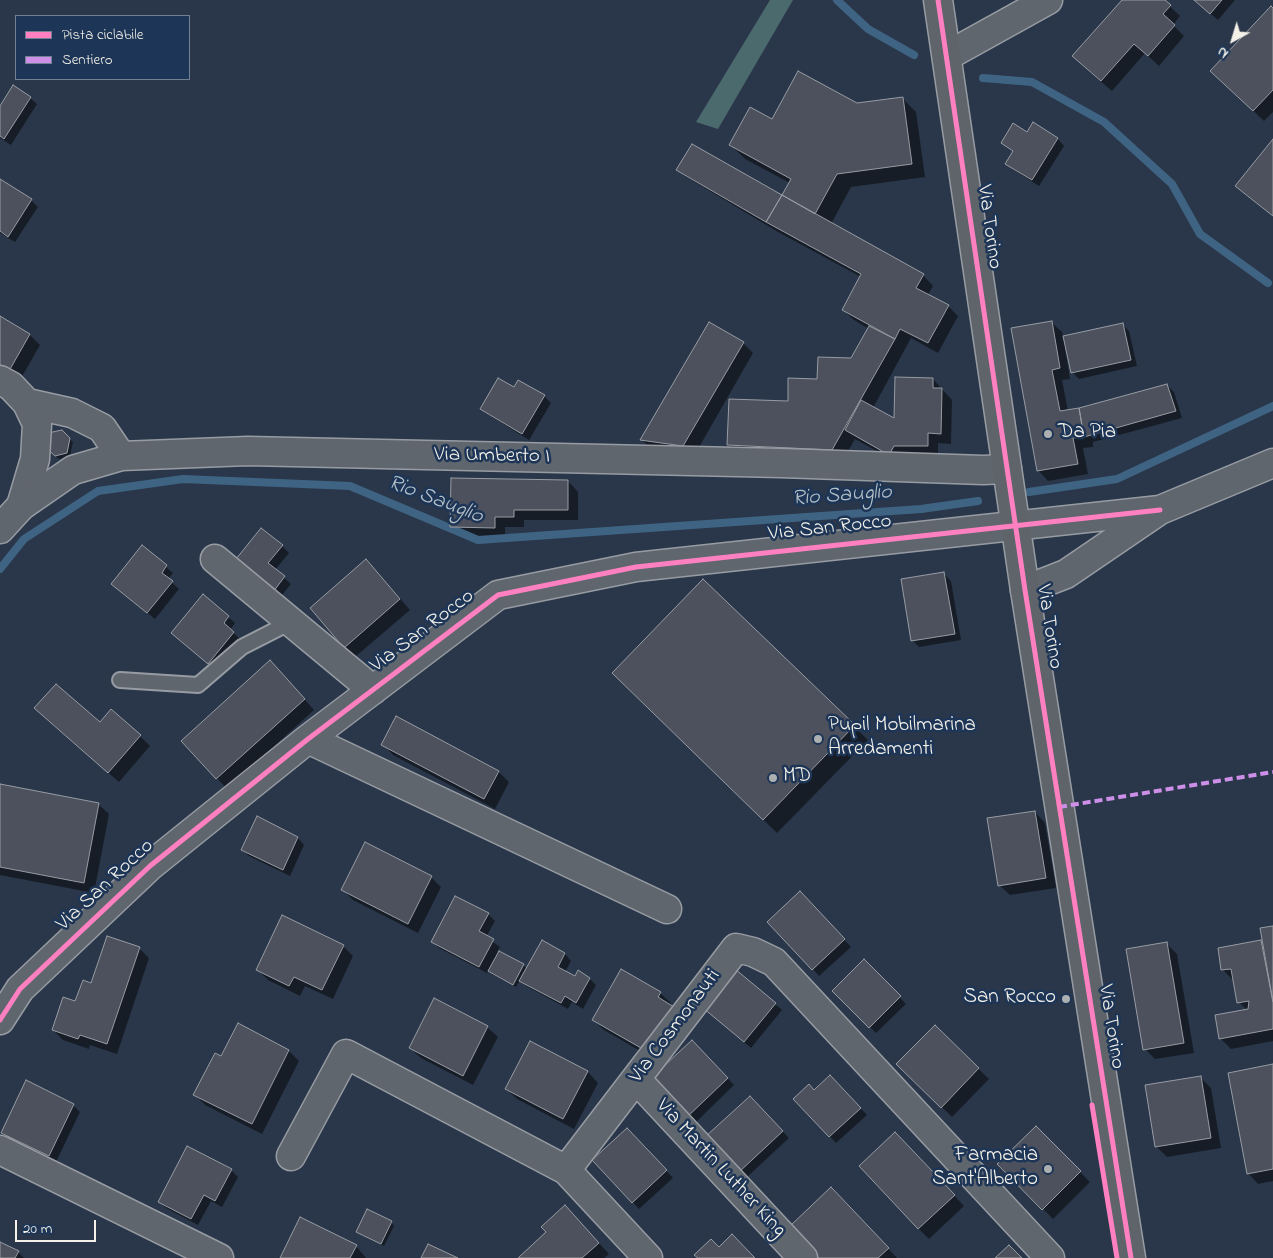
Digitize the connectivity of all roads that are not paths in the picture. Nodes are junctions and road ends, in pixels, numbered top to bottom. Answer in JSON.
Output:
{"nodes":[{"id":1,"x":938,"y":0,"type":"edge"},
{"id":2,"x":1048,"y":0,"type":"edge"},
{"id":3,"x":947,"y":56,"type":"junction"},
{"id":4,"x":0,"y":380,"type":"edge"},
{"id":5,"x":27,"y":403,"type":"junction"},
{"id":6,"x":121,"y":456,"type":"junction"},
{"id":7,"x":1273,"y":463,"type":"edge"},
{"id":8,"x":1008,"y":469,"type":"junction"},
{"id":9,"x":21,"y":506,"type":"junction"},
{"id":10,"x":1160,"y":510,"type":"junction"},
{"id":11,"x":1016,"y":525,"type":"junction"},
{"id":12,"x":0,"y":528,"type":"edge"},
{"id":13,"x":215,"y":559,"type":"dead end"},
{"id":14,"x":1026,"y":590,"type":"junction"},
{"id":15,"x":291,"y":622,"type":"junction"},
{"id":16,"x":120,"y":680,"type":"dead end"},
{"id":17,"x":373,"y":690,"type":"junction"},
{"id":18,"x":308,"y":739,"type":"junction"},
{"id":19,"x":667,"y":909,"type":"dead end"},
{"id":20,"x":0,"y":1020,"type":"edge"},
{"id":21,"x":636,"y":1079,"type":"junction"},
{"id":22,"x":0,"y":1150,"type":"edge"},
{"id":23,"x":291,"y":1156,"type":"dead end"},
{"id":24,"x":566,"y":1170,"type":"junction"},
{"id":25,"x":219,"y":1258,"type":"edge"},
{"id":26,"x":648,"y":1258,"type":"edge"},
{"id":27,"x":803,"y":1258,"type":"edge"},
{"id":28,"x":1050,"y":1258,"type":"edge"},
{"id":29,"x":1132,"y":1258,"type":"edge"}],
"edges":[{"from":1,"to":3,"type":"main road","name":"Via Torino"},
{"from":2,"to":3,"type":"street"},
{"from":3,"to":8,"type":"main road","name":"Via Torino"},
{"from":4,"to":5,"type":"street"},
{"from":5,"to":6,"type":"street"},
{"from":5,"to":9,"type":"street"},
{"from":6,"to":8,"type":"street","name":"Via Umberto I"},
{"from":6,"to":9,"type":"street","name":"Via Umberto I"},
{"from":7,"to":10,"type":"street"},
{"from":8,"to":11,"type":"main road","name":"Via Torino"},
{"from":9,"to":12,"type":"street","name":"Via Umberto I"},
{"from":10,"to":11,"type":"street","name":"Via San Rocco"},
{"from":10,"to":14,"type":"street"},
{"from":11,"to":14,"type":"main road","name":"Via Torino"},
{"from":11,"to":17,"type":"street","name":"Via San Rocco"},
{"from":13,"to":15,"type":"street"},
{"from":14,"to":29,"type":"main road","name":"Via Torino"},
{"from":15,"to":16,"type":"lane"},
{"from":15,"to":17,"type":"street"},
{"from":17,"to":18,"type":"street","name":"Via San Rocco"},
{"from":18,"to":19,"type":"street"},
{"from":18,"to":20,"type":"street","name":"Via San Rocco"},
{"from":21,"to":24,"type":"street","name":"Via Cosmonauti"},
{"from":21,"to":27,"type":"street","name":"Via Martin Luther King"},
{"from":21,"to":28,"type":"street","name":"Via Cosmonauti"},
{"from":22,"to":25,"type":"street"},
{"from":23,"to":24,"type":"street"},
{"from":24,"to":26,"type":"street"}]}
